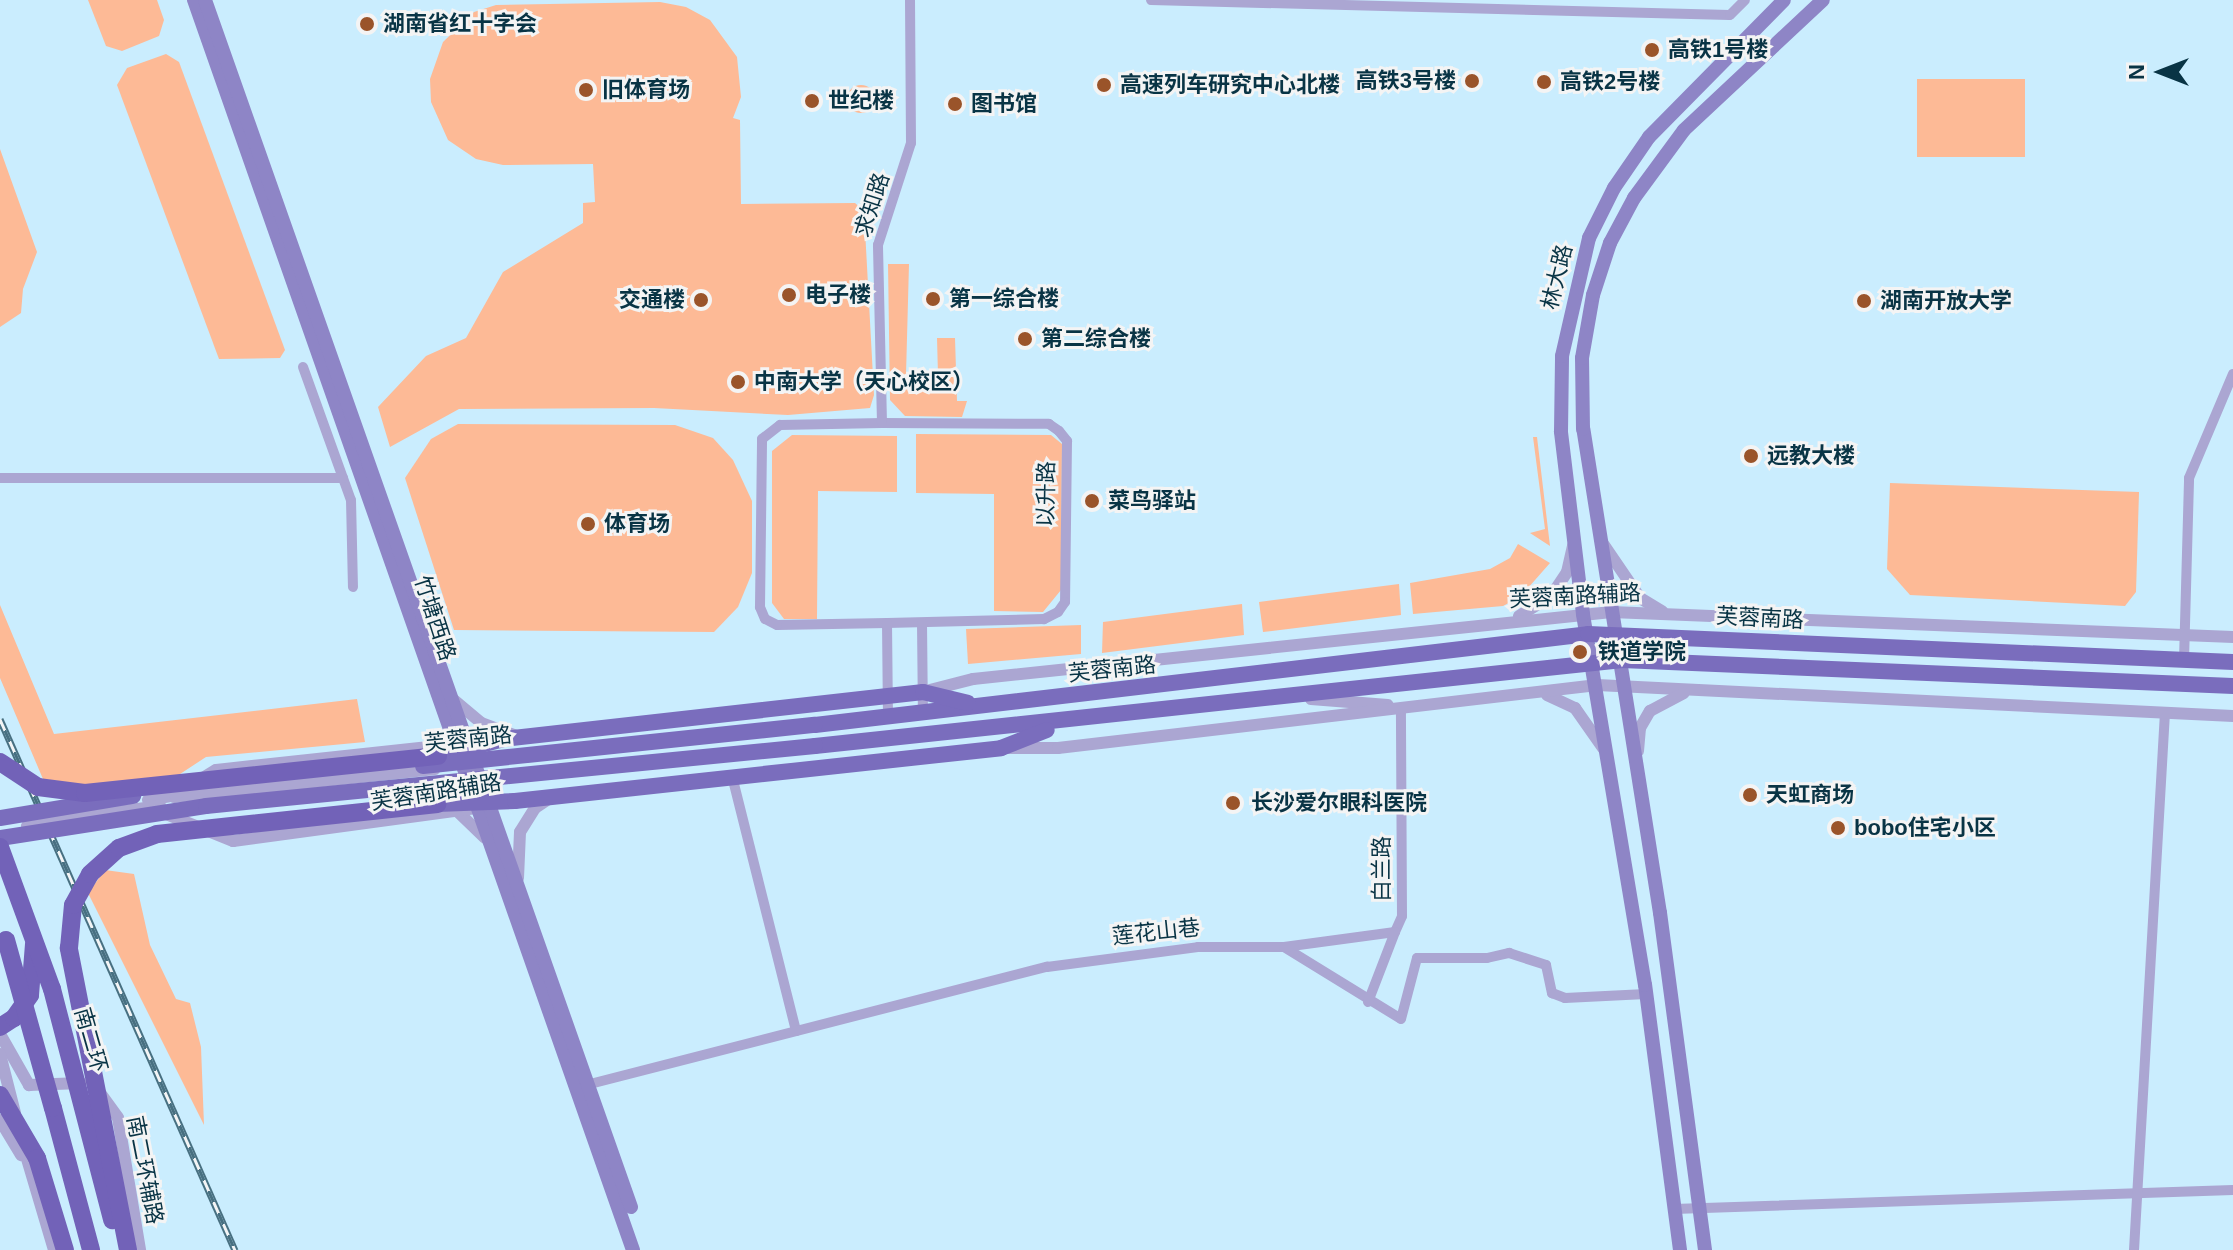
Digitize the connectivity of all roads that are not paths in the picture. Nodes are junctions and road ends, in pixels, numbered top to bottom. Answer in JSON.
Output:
{"nodes":[{"id":1,"x":194,"y":0,"type":"edge"},
{"id":2,"x":205,"y":0,"type":"edge"},
{"id":3,"x":910,"y":0,"type":"edge"},
{"id":4,"x":1151,"y":0,"type":"edge"},
{"id":5,"x":1745,"y":0,"type":"edge"},
{"id":6,"x":1784,"y":0,"type":"edge"},
{"id":7,"x":1823,"y":0,"type":"edge"},
{"id":8,"x":303,"y":367,"type":"dead end"},
{"id":9,"x":2233,"y":374,"type":"edge"},
{"id":10,"x":882,"y":423,"type":"junction"},
{"id":11,"x":0,"y":478,"type":"edge"},
{"id":12,"x":343,"y":478,"type":"junction"},
{"id":13,"x":1599,"y":534,"type":"junction"},
{"id":14,"x":1574,"y":538,"type":"junction"},
{"id":15,"x":353,"y":587,"type":"dead end"},
{"id":16,"x":1611,"y":612,"type":"junction"},
{"id":17,"x":1665,"y":612,"type":"junction"},
{"id":18,"x":1583,"y":614,"type":"junction"},
{"id":19,"x":1514,"y":619,"type":"junction"},
{"id":20,"x":887,"y":623,"type":"junction"},
{"id":21,"x":922,"y":623,"type":"junction"},
{"id":22,"x":1588,"y":634,"type":"junction"},
{"id":23,"x":1616,"y":634,"type":"junction"},
{"id":24,"x":2184,"y":635,"type":"junction"},
{"id":25,"x":2233,"y":637,"type":"edge"},
{"id":26,"x":1622,"y":660,"type":"junction"},
{"id":27,"x":2184,"y":660,"type":"junction"},
{"id":28,"x":1594,"y":661,"type":"junction"},
{"id":29,"x":2233,"y":662,"type":"edge"},
{"id":30,"x":1597,"y":685,"type":"junction"},
{"id":31,"x":1627,"y":686,"type":"junction"},
{"id":32,"x":2233,"y":686,"type":"edge"},
{"id":33,"x":1696,"y":690,"type":"junction"},
{"id":34,"x":923,"y":692,"type":"junction"},
{"id":35,"x":1532,"y":693,"type":"junction"},
{"id":36,"x":888,"y":696,"type":"junction"},
{"id":37,"x":1288,"y":697,"type":"junction"},
{"id":38,"x":454,"y":700,"type":"junction"},
{"id":39,"x":977,"y":705,"type":"junction"},
{"id":40,"x":1415,"y":708,"type":"junction"},
{"id":41,"x":1401,"y":709,"type":"junction"},
{"id":42,"x":923,"y":712,"type":"junction"},
{"id":43,"x":2165,"y":713,"type":"junction"},
{"id":44,"x":888,"y":716,"type":"junction"},
{"id":45,"x":2233,"y":716,"type":"edge"},
{"id":46,"x":1063,"y":723,"type":"junction"},
{"id":47,"x":531,"y":736,"type":"junction"},
{"id":48,"x":1001,"y":748,"type":"junction"},
{"id":49,"x":458,"y":750,"type":"junction"},
{"id":50,"x":1607,"y":756,"type":"junction"},
{"id":51,"x":1637,"y":758,"type":"junction"},
{"id":52,"x":0,"y":762,"type":"edge"},
{"id":53,"x":732,"y":776,"type":"junction"},
{"id":54,"x":168,"y":797,"type":"junction"},
{"id":55,"x":551,"y":797,"type":"junction"},
{"id":56,"x":478,"y":802,"type":"junction"},
{"id":57,"x":437,"y":804,"type":"joint"},
{"id":58,"x":151,"y":807,"type":"junction"},
{"id":59,"x":70,"y":815,"type":"junction"},
{"id":60,"x":0,"y":818,"type":"edge"},
{"id":61,"x":0,"y":824,"type":"edge"},
{"id":62,"x":0,"y":832,"type":"edge"},
{"id":63,"x":0,"y":838,"type":"edge"},
{"id":64,"x":0,"y":847,"type":"edge"},
{"id":65,"x":518,"y":878,"type":"junction"},
{"id":66,"x":0,"y":926,"type":"edge"},
{"id":67,"x":1395,"y":932,"type":"junction"},
{"id":68,"x":33,"y":939,"type":"junction"},
{"id":69,"x":1284,"y":947,"type":"junction"},
{"id":70,"x":1646,"y":994,"type":"junction"},
{"id":71,"x":1368,"y":1002,"type":"junction"},
{"id":72,"x":0,"y":1027,"type":"edge"},
{"id":73,"x":796,"y":1031,"type":"junction"},
{"id":74,"x":0,"y":1034,"type":"edge"},
{"id":75,"x":0,"y":1054,"type":"edge"},
{"id":76,"x":590,"y":1084,"type":"junction"},
{"id":77,"x":0,"y":1095,"type":"edge"},
{"id":78,"x":0,"y":1120,"type":"edge"},
{"id":79,"x":30,"y":1176,"type":"junction"},
{"id":80,"x":2233,"y":1190,"type":"edge"},
{"id":81,"x":2136,"y":1192,"type":"junction"},
{"id":82,"x":1674,"y":1209,"type":"junction"},
{"id":83,"x":1701,"y":1211,"type":"junction"},
{"id":84,"x":54,"y":1250,"type":"edge"},
{"id":85,"x":65,"y":1250,"type":"edge"},
{"id":86,"x":91,"y":1250,"type":"edge"},
{"id":87,"x":120,"y":1250,"type":"edge"},
{"id":88,"x":128,"y":1250,"type":"edge"},
{"id":89,"x":140,"y":1250,"type":"edge"},
{"id":90,"x":633,"y":1250,"type":"edge"},
{"id":91,"x":643,"y":1250,"type":"edge"},
{"id":92,"x":1680,"y":1250,"type":"edge"},
{"id":93,"x":1705,"y":1250,"type":"edge"},
{"id":94,"x":2134,"y":1250,"type":"edge"}],
"edges":[{"from":1,"to":49,"type":"main road","name":"竹塘西路"},
{"from":2,"to":38,"type":"main road","name":"竹塘西路"},
{"from":3,"to":10,"type":"street","name":"求知路"},
{"from":4,"to":5,"type":"street"},
{"from":6,"to":14,"type":"main road","name":"林大路"},
{"from":7,"to":13,"type":"main road"},
{"from":8,"to":12,"type":"street"},
{"from":9,"to":24,"type":"street"},
{"from":10,"to":20,"type":"street","name":"以升路"},
{"from":10,"to":21,"type":"street","name":"以升路"},
{"from":11,"to":12,"type":"street"},
{"from":12,"to":15,"type":"street"},
{"from":13,"to":16,"type":"main road"},
{"from":13,"to":17,"type":"street"},
{"from":14,"to":18,"type":"main road","name":"林大路"},
{"from":14,"to":19,"type":"street"},
{"from":16,"to":17,"type":"street","name":"芙蓉南路辅路"},
{"from":16,"to":18,"type":"street","name":"芙蓉南路辅路"},
{"from":16,"to":23,"type":"main road"},
{"from":17,"to":24,"type":"street","name":"芙蓉南路辅路"},
{"from":18,"to":19,"type":"street","name":"芙蓉南路辅路"},
{"from":18,"to":22,"type":"main road","name":"林大路"},
{"from":19,"to":34,"type":"street","name":"芙蓉南路辅路"},
{"from":20,"to":21,"type":"street","name":"以升路"},
{"from":20,"to":36,"type":"street"},
{"from":21,"to":34,"type":"street"},
{"from":22,"to":23,"type":"main road","name":"芙蓉南路"},
{"from":22,"to":28,"type":"main road","name":"林大路"},
{"from":22,"to":39,"type":"main road","name":"芙蓉南路"},
{"from":23,"to":26,"type":"main road"},
{"from":23,"to":27,"type":"main road","name":"芙蓉南路"},
{"from":24,"to":25,"type":"street","name":"芙蓉南路辅路"},
{"from":24,"to":27,"type":"street"},
{"from":26,"to":28,"type":"main road","name":"芙蓉南路"},
{"from":26,"to":31,"type":"main road"},
{"from":26,"to":32,"type":"main road","name":"芙蓉南路"},
{"from":27,"to":29,"type":"main road","name":"芙蓉南路"},
{"from":28,"to":30,"type":"main road","name":"林大路"},
{"from":28,"to":37,"type":"main road","name":"芙蓉南路"},
{"from":30,"to":31,"type":"street"},
{"from":30,"to":35,"type":"street"},
{"from":30,"to":50,"type":"main road","name":"林大路"},
{"from":31,"to":33,"type":"street"},
{"from":31,"to":51,"type":"main road"},
{"from":33,"to":43,"type":"street"},
{"from":33,"to":51,"type":"street"},
{"from":34,"to":36,"type":"main road"},
{"from":34,"to":39,"type":"main road"},
{"from":34,"to":42,"type":"street"},
{"from":35,"to":40,"type":"street"},
{"from":35,"to":50,"type":"street"},
{"from":36,"to":44,"type":"street"},
{"from":36,"to":47,"type":"main road"},
{"from":37,"to":40,"type":"street"},
{"from":37,"to":46,"type":"main road","name":"芙蓉南路"},
{"from":38,"to":47,"type":"street"},
{"from":38,"to":49,"type":"main road","name":"竹塘西路"},
{"from":39,"to":42,"type":"main road","name":"芙蓉南路"},
{"from":40,"to":41,"type":"street"},
{"from":41,"to":48,"type":"street"},
{"from":41,"to":67,"type":"street","name":"白兰路"},
{"from":42,"to":44,"type":"main road","name":"芙蓉南路"},
{"from":43,"to":45,"type":"street"},
{"from":43,"to":81,"type":"street"},
{"from":44,"to":60,"type":"main road","name":"芙蓉南路","bridge":true},
{"from":46,"to":48,"type":"main road"},
{"from":46,"to":63,"type":"main road","name":"芙蓉南路","bridge":true},
{"from":47,"to":49,"type":"main road"},
{"from":48,"to":53,"type":"main road"},
{"from":49,"to":52,"type":"highway","bridge":true},
{"from":49,"to":54,"type":"street","name":"芙蓉南路辅路"},
{"from":49,"to":54,"type":"street","name":"芙蓉南路辅路"},
{"from":49,"to":56,"type":"main road","name":"竹塘西路"},
{"from":50,"to":70,"type":"main road","name":"林大路"},
{"from":51,"to":83,"type":"main road"},
{"from":53,"to":55,"type":"main road"},
{"from":53,"to":73,"type":"street"},
{"from":54,"to":59,"type":"street","name":"芙蓉南路辅路"},
{"from":55,"to":56,"type":"main road"},
{"from":55,"to":65,"type":"street"},
{"from":56,"to":57,"type":"main road"},
{"from":56,"to":58,"type":"street","name":"芙蓉南路辅路"},
{"from":56,"to":58,"type":"street","name":"芙蓉南路辅路"},
{"from":56,"to":65,"type":"main road","name":"竹塘西路"},
{"from":56,"to":90,"type":"main road","name":"竹塘西路"},
{"from":57,"to":88,"type":"highway","bridge":true},
{"from":58,"to":59,"type":"street","name":"芙蓉南路辅路"},
{"from":59,"to":61,"type":"street","name":"芙蓉南路辅路","bridge":true},
{"from":59,"to":62,"type":"street","name":"芙蓉南路辅路","bridge":true},
{"from":64,"to":68,"type":"highway","name":"南二环","bridge":true},
{"from":65,"to":76,"type":"main road","name":"竹塘西路"},
{"from":66,"to":86,"type":"highway","bridge":true},
{"from":67,"to":69,"type":"street","name":"莲花山巷"},
{"from":67,"to":71,"type":"street","name":"白兰路"},
{"from":68,"to":72,"type":"highway","bridge":true},
{"from":68,"to":87,"type":"highway","name":"南二环","bridge":true},
{"from":69,"to":71,"type":"street"},
{"from":69,"to":73,"type":"street","name":"莲花山巷"},
{"from":70,"to":71,"type":"street"},
{"from":70,"to":82,"type":"main road","name":"林大路"},
{"from":73,"to":76,"type":"street","name":"莲花山巷"},
{"from":74,"to":89,"type":"street","name":"南二环辅路"},
{"from":75,"to":79,"type":"street"},
{"from":76,"to":91,"type":"main road","name":"竹塘西路"},
{"from":77,"to":85,"type":"highway","bridge":true},
{"from":78,"to":79,"type":"street"},
{"from":79,"to":84,"type":"street"},
{"from":80,"to":81,"type":"street"},
{"from":81,"to":83,"type":"street"},
{"from":81,"to":94,"type":"street"},
{"from":82,"to":83,"type":"street"},
{"from":82,"to":92,"type":"main road","name":"林大路"},
{"from":83,"to":93,"type":"main road"}]}
